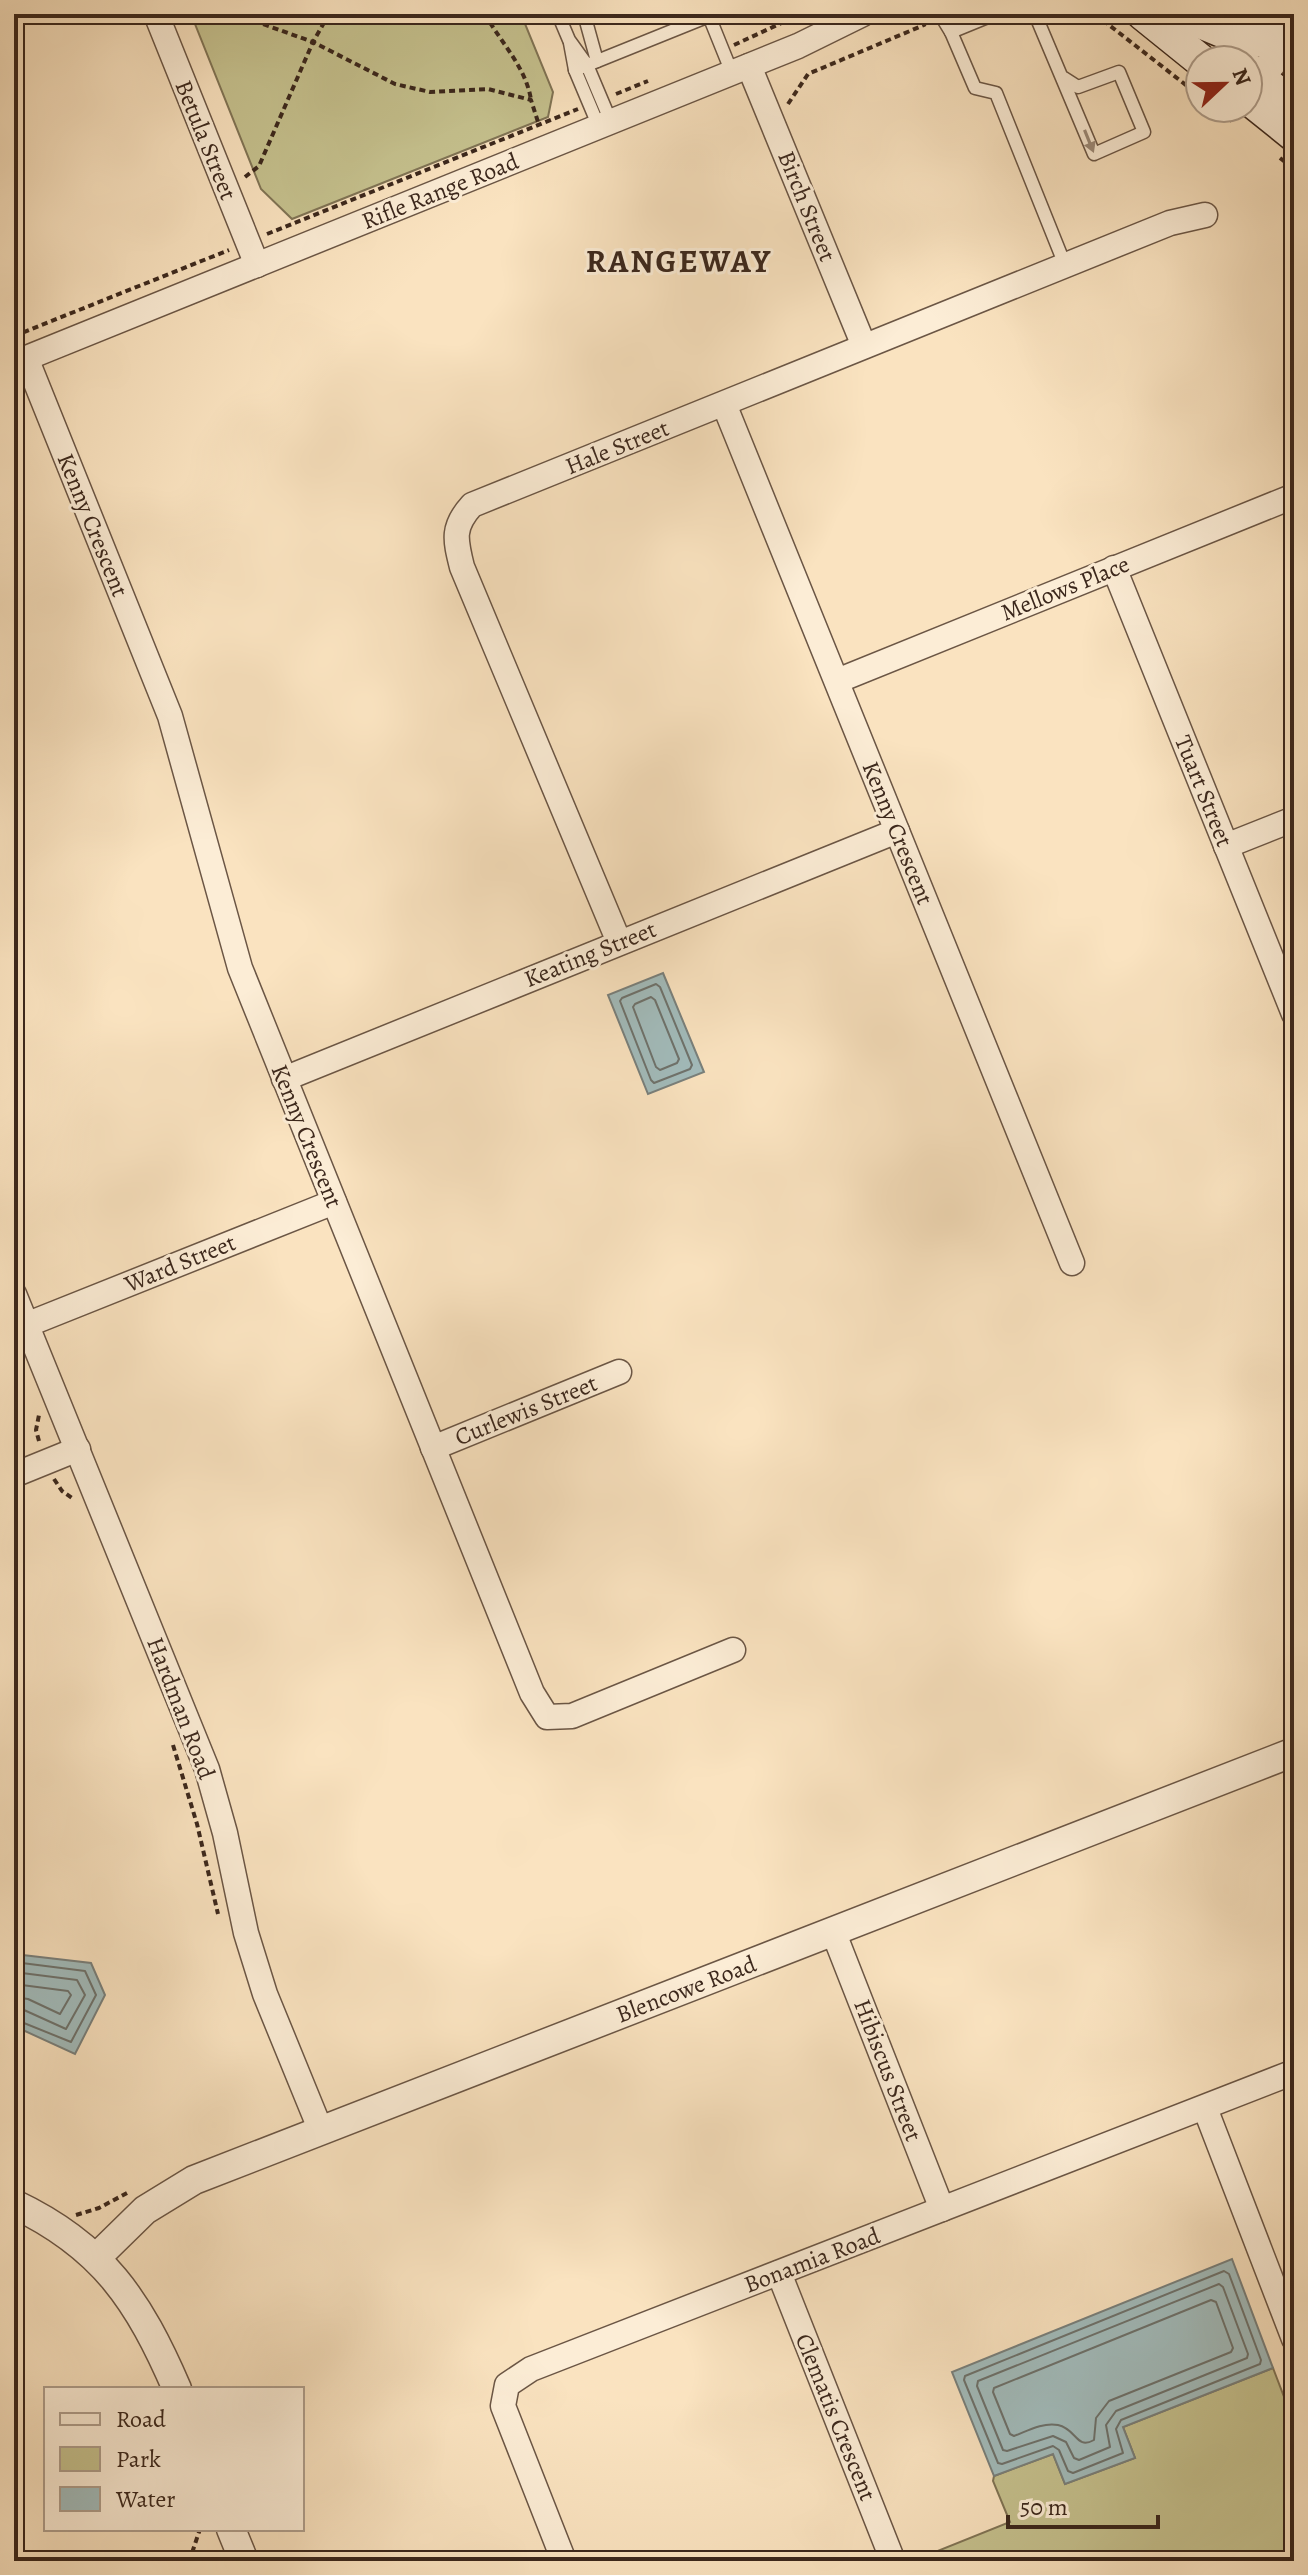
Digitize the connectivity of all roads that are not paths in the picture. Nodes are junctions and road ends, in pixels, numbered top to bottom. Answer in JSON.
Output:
{"nodes":[{"id":1,"x":156,"y":14,"type":"edge"},
{"id":2,"x":558,"y":14,"type":"edge"},
{"id":3,"x":584,"y":14,"type":"edge"},
{"id":4,"x":863,"y":14,"type":"edge"},
{"id":5,"x":940,"y":14,"type":"edge"},
{"id":6,"x":995,"y":14,"type":"edge"},
{"id":7,"x":1035,"y":14,"type":"edge"},
{"id":8,"x":1128,"y":14,"type":"edge"},
{"id":9,"x":1166,"y":18,"type":"edge"},
{"id":10,"x":1294,"y":31,"type":"edge"},
{"id":11,"x":951,"y":32,"type":"junction"},
{"id":12,"x":1187,"y":44,"type":"edge"},
{"id":13,"x":1200,"y":44,"type":"edge"},
{"id":14,"x":1264,"y":63,"type":"edge"},
{"id":15,"x":586,"y":65,"type":"junction"},
{"id":16,"x":741,"y":69,"type":"junction"},
{"id":17,"x":1064,"y":78,"type":"junction"},
{"id":18,"x":1264,"y":89,"type":"edge"},
{"id":19,"x":1264,"y":99,"type":"edge"},
{"id":20,"x":1294,"y":105,"type":"edge"},
{"id":21,"x":600,"y":113,"type":"junction"},
{"id":22,"x":1294,"y":135,"type":"edge"},
{"id":23,"x":1205,"y":215,"type":"dead end"},
{"id":24,"x":257,"y":265,"type":"junction"},
{"id":25,"x":1065,"y":265,"type":"junction"},
{"id":26,"x":864,"y":346,"type":"junction"},
{"id":27,"x":20,"y":361,"type":"edge"},
{"id":28,"x":724,"y":404,"type":"junction"},
{"id":29,"x":1294,"y":496,"type":"edge"},
{"id":30,"x":1114,"y":568,"type":"junction"},
{"id":31,"x":837,"y":681,"type":"junction"},
{"id":32,"x":1294,"y":819,"type":"edge"},
{"id":33,"x":897,"y":831,"type":"junction"},
{"id":34,"x":1226,"y":846,"type":"junction"},
{"id":35,"x":619,"y":942,"type":"junction"},
{"id":36,"x":1294,"y":1014,"type":"edge"},
{"id":37,"x":284,"y":1079,"type":"junction"},
{"id":38,"x":334,"y":1202,"type":"junction"},
{"id":39,"x":1072,"y":1263,"type":"dead end"},
{"id":40,"x":14,"y":1294,"type":"edge"},
{"id":41,"x":26,"y":1325,"type":"junction"},
{"id":42,"x":619,"y":1372,"type":"dead end"},
{"id":43,"x":433,"y":1448,"type":"junction"},
{"id":44,"x":78,"y":1449,"type":"junction"},
{"id":45,"x":14,"y":1475,"type":"edge"},
{"id":46,"x":733,"y":1650,"type":"dead end"},
{"id":47,"x":1294,"y":1752,"type":"edge"},
{"id":48,"x":833,"y":1931,"type":"junction"},
{"id":49,"x":1294,"y":2072,"type":"edge"},
{"id":50,"x":1205,"y":2108,"type":"junction"},
{"id":51,"x":321,"y":2131,"type":"junction"},
{"id":52,"x":14,"y":2204,"type":"edge"},
{"id":53,"x":942,"y":2209,"type":"junction"},
{"id":54,"x":97,"y":2257,"type":"junction"},
{"id":55,"x":779,"y":2273,"type":"junction"},
{"id":56,"x":1294,"y":2339,"type":"edge"},
{"id":57,"x":176,"y":2387,"type":"edge"},
{"id":58,"x":232,"y":2531,"type":"edge"},
{"id":59,"x":239,"y":2560,"type":"edge"},
{"id":60,"x":564,"y":2561,"type":"edge"},
{"id":61,"x":893,"y":2561,"type":"edge"}],
"edges":[{"from":1,"to":24,"type":"street","name":"Betula Street"},
{"from":2,"to":15,"type":"lane"},
{"from":3,"to":15,"type":"lane"},
{"from":4,"to":16,"type":"street","name":"Rifle Range Road"},
{"from":5,"to":11,"type":"lane"},
{"from":6,"to":11,"type":"lane"},
{"from":7,"to":17,"type":"lane"},
{"from":8,"to":9,"type":"main road"},
{"from":9,"to":10,"type":"main road"},
{"from":9,"to":12,"type":"main road"},
{"from":9,"to":13,"type":"main road"},
{"from":10,"to":14,"type":"street"},
{"from":11,"to":25,"type":"lane"},
{"from":15,"to":16,"type":"lane"},
{"from":15,"to":21,"type":"lane"},
{"from":16,"to":21,"type":"street","name":"Rifle Range Road"},
{"from":16,"to":26,"type":"street","name":"Birch Street"},
{"from":17,"to":17,"type":"lane","one_way":true},
{"from":18,"to":20,"type":"main road"},
{"from":19,"to":22,"type":"main road"},
{"from":21,"to":24,"type":"street","name":"Rifle Range Road"},
{"from":23,"to":25,"type":"street","name":"Hale Street"},
{"from":24,"to":27,"type":"street","name":"Rifle Range Road"},
{"from":25,"to":26,"type":"street","name":"Hale Street"},
{"from":26,"to":28,"type":"street","name":"Hale Street"},
{"from":27,"to":37,"type":"street","name":"Kenny Crescent"},
{"from":28,"to":31,"type":"street","name":"Kenny Crescent"},
{"from":28,"to":35,"type":"street","name":"Hale Street"},
{"from":29,"to":30,"type":"street","name":"Mellows Place"},
{"from":30,"to":31,"type":"street","name":"Mellows Place"},
{"from":30,"to":34,"type":"street","name":"Tuart Street"},
{"from":31,"to":33,"type":"street","name":"Kenny Crescent"},
{"from":32,"to":34,"type":"street"},
{"from":33,"to":35,"type":"street","name":"Keating Street"},
{"from":33,"to":39,"type":"street","name":"Kenny Crescent"},
{"from":34,"to":36,"type":"street","name":"Tuart Street"},
{"from":35,"to":37,"type":"street","name":"Keating Street"},
{"from":37,"to":38,"type":"street","name":"Kenny Crescent"},
{"from":38,"to":41,"type":"street","name":"Ward Street"},
{"from":38,"to":43,"type":"street","name":"Kenny Crescent"},
{"from":40,"to":41,"type":"street","name":"Hardman Road"},
{"from":41,"to":44,"type":"street","name":"Hardman Road"},
{"from":42,"to":43,"type":"street","name":"Curlewis Street"},
{"from":43,"to":46,"type":"street","name":"Kenny Crescent"},
{"from":44,"to":45,"type":"street"},
{"from":44,"to":51,"type":"street","name":"Hardman Road"},
{"from":47,"to":48,"type":"street","name":"Blencowe Road"},
{"from":48,"to":51,"type":"street","name":"Blencowe Road"},
{"from":48,"to":53,"type":"street","name":"Hibiscus Street"},
{"from":49,"to":50,"type":"street","name":"Bonamia Road"},
{"from":50,"to":53,"type":"street","name":"Bonamia Road"},
{"from":50,"to":56,"type":"street"},
{"from":51,"to":54,"type":"street","name":"Blencowe Road"},
{"from":52,"to":54,"type":"street"},
{"from":53,"to":55,"type":"street","name":"Bonamia Road"},
{"from":54,"to":57,"type":"street"},
{"from":55,"to":60,"type":"street","name":"Bonamia Road"},
{"from":55,"to":61,"type":"street","name":"Clematis Crescent"},
{"from":58,"to":59,"type":"street"}]}
